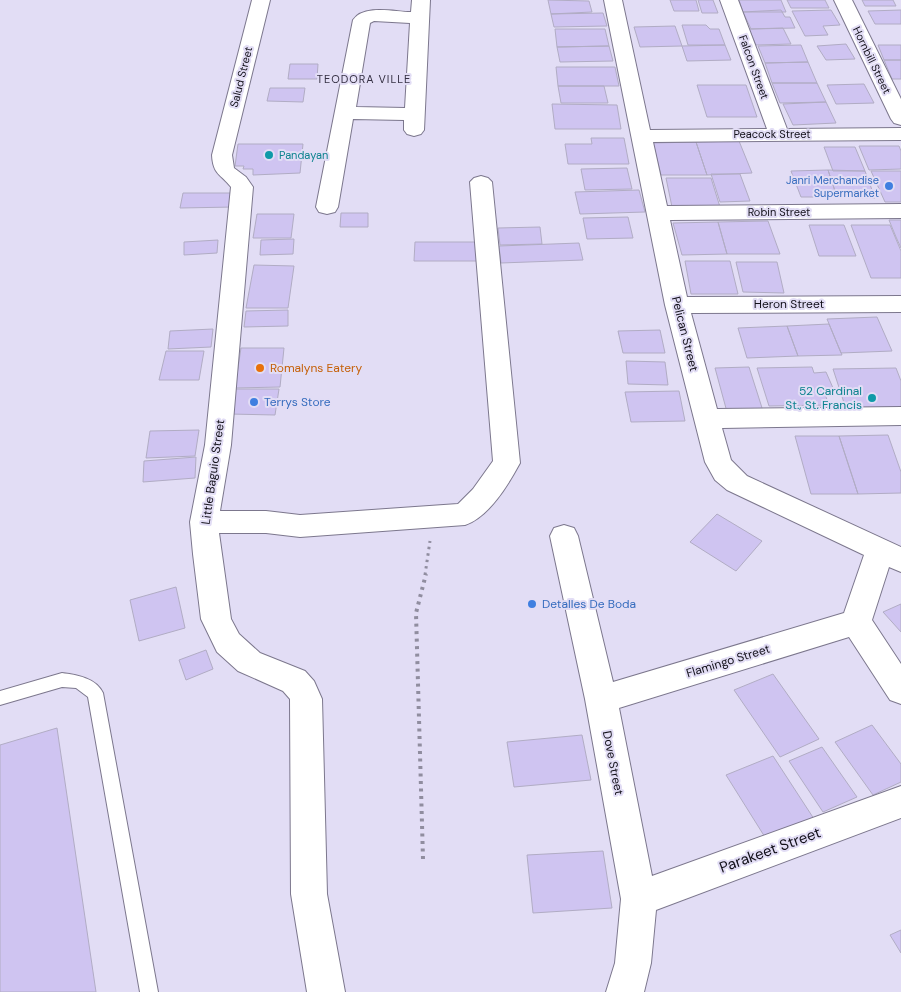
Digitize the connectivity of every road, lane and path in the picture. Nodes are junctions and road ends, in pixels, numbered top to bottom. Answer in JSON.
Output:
{"nodes":[{"id":1,"x":261,"y":0,"type":"edge"},
{"id":2,"x":613,"y":0,"type":"edge"},
{"id":3,"x":729,"y":0,"type":"edge"},
{"id":4,"x":843,"y":0,"type":"edge"},
{"id":5,"x":420,"y":9,"type":"edge"},
{"id":6,"x":345,"y":113,"type":"junction"},
{"id":7,"x":901,"y":119,"type":"edge"},
{"id":8,"x":779,"y":134,"type":"junction"},
{"id":9,"x":901,"y":134,"type":"edge"},
{"id":10,"x":642,"y":136,"type":"junction"},
{"id":11,"x":222,"y":155,"type":"joint"},
{"id":12,"x":481,"y":182,"type":"dead end"},
{"id":13,"x":327,"y":207,"type":"dead end"},
{"id":14,"x":901,"y":211,"type":"edge"},
{"id":15,"x":658,"y":212,"type":"junction"},
{"id":16,"x":901,"y":304,"type":"edge"},
{"id":17,"x":677,"y":305,"type":"junction"},
{"id":18,"x":901,"y":416,"type":"edge"},
{"id":19,"x":706,"y":419,"type":"junction"},
{"id":20,"x":431,"y":518,"type":"junction"},
{"id":21,"x":204,"y":522,"type":"junction"},
{"id":22,"x":564,"y":536,"type":"dead end"},
{"id":23,"x":890,"y":555,"type":"edge"},
{"id":24,"x":856,"y":622,"type":"junction"},
{"id":25,"x":901,"y":690,"type":"edge"},
{"id":26,"x":0,"y":698,"type":"edge"},
{"id":27,"x":601,"y":699,"type":"junction"},
{"id":28,"x":901,"y":802,"type":"edge"},
{"id":29,"x":423,"y":859,"type":"dead end"},
{"id":30,"x":639,"y":899,"type":"junction"},
{"id":31,"x":148,"y":992,"type":"edge"},
{"id":32,"x":326,"y":992,"type":"edge"},
{"id":33,"x":625,"y":992,"type":"edge"}],
"edges":[{"from":1,"to":11,"type":"street","name":"Salud Street"},
{"from":2,"to":10,"type":"street","name":"Pelican Street"},
{"from":3,"to":8,"type":"street","name":"Falcon Street"},
{"from":4,"to":7,"type":"street","name":"Hornbill Street"},
{"from":5,"to":6,"type":"street"},
{"from":5,"to":6,"type":"street"},
{"from":6,"to":13,"type":"street"},
{"from":8,"to":9,"type":"street","name":"Peacock Street"},
{"from":8,"to":10,"type":"street","name":"Peacock Street"},
{"from":10,"to":15,"type":"street","name":"Pelican Street"},
{"from":11,"to":21,"type":"street","name":"Little Baguio Street"},
{"from":12,"to":20,"type":"street"},
{"from":14,"to":15,"type":"street","name":"Robin Street"},
{"from":15,"to":17,"type":"street","name":"Pelican Street"},
{"from":16,"to":17,"type":"street","name":"Heron Street"},
{"from":17,"to":19,"type":"street","name":"Pelican Street"},
{"from":18,"to":19,"type":"street"},
{"from":19,"to":23,"type":"street","name":"Pelican Street"},
{"from":20,"to":21,"type":"street"},
{"from":20,"to":29,"type":"path"},
{"from":21,"to":32,"type":"street","name":"Little Baguio Street"},
{"from":22,"to":27,"type":"street","name":"Dove Street"},
{"from":23,"to":24,"type":"street"},
{"from":24,"to":25,"type":"street"},
{"from":24,"to":27,"type":"street","name":"Flamingo Street"},
{"from":26,"to":31,"type":"lane"},
{"from":27,"to":30,"type":"street","name":"Dove Street"},
{"from":28,"to":30,"type":"street","name":"Parakeet Street"},
{"from":30,"to":33,"type":"street","name":"Dove Street"}]}
